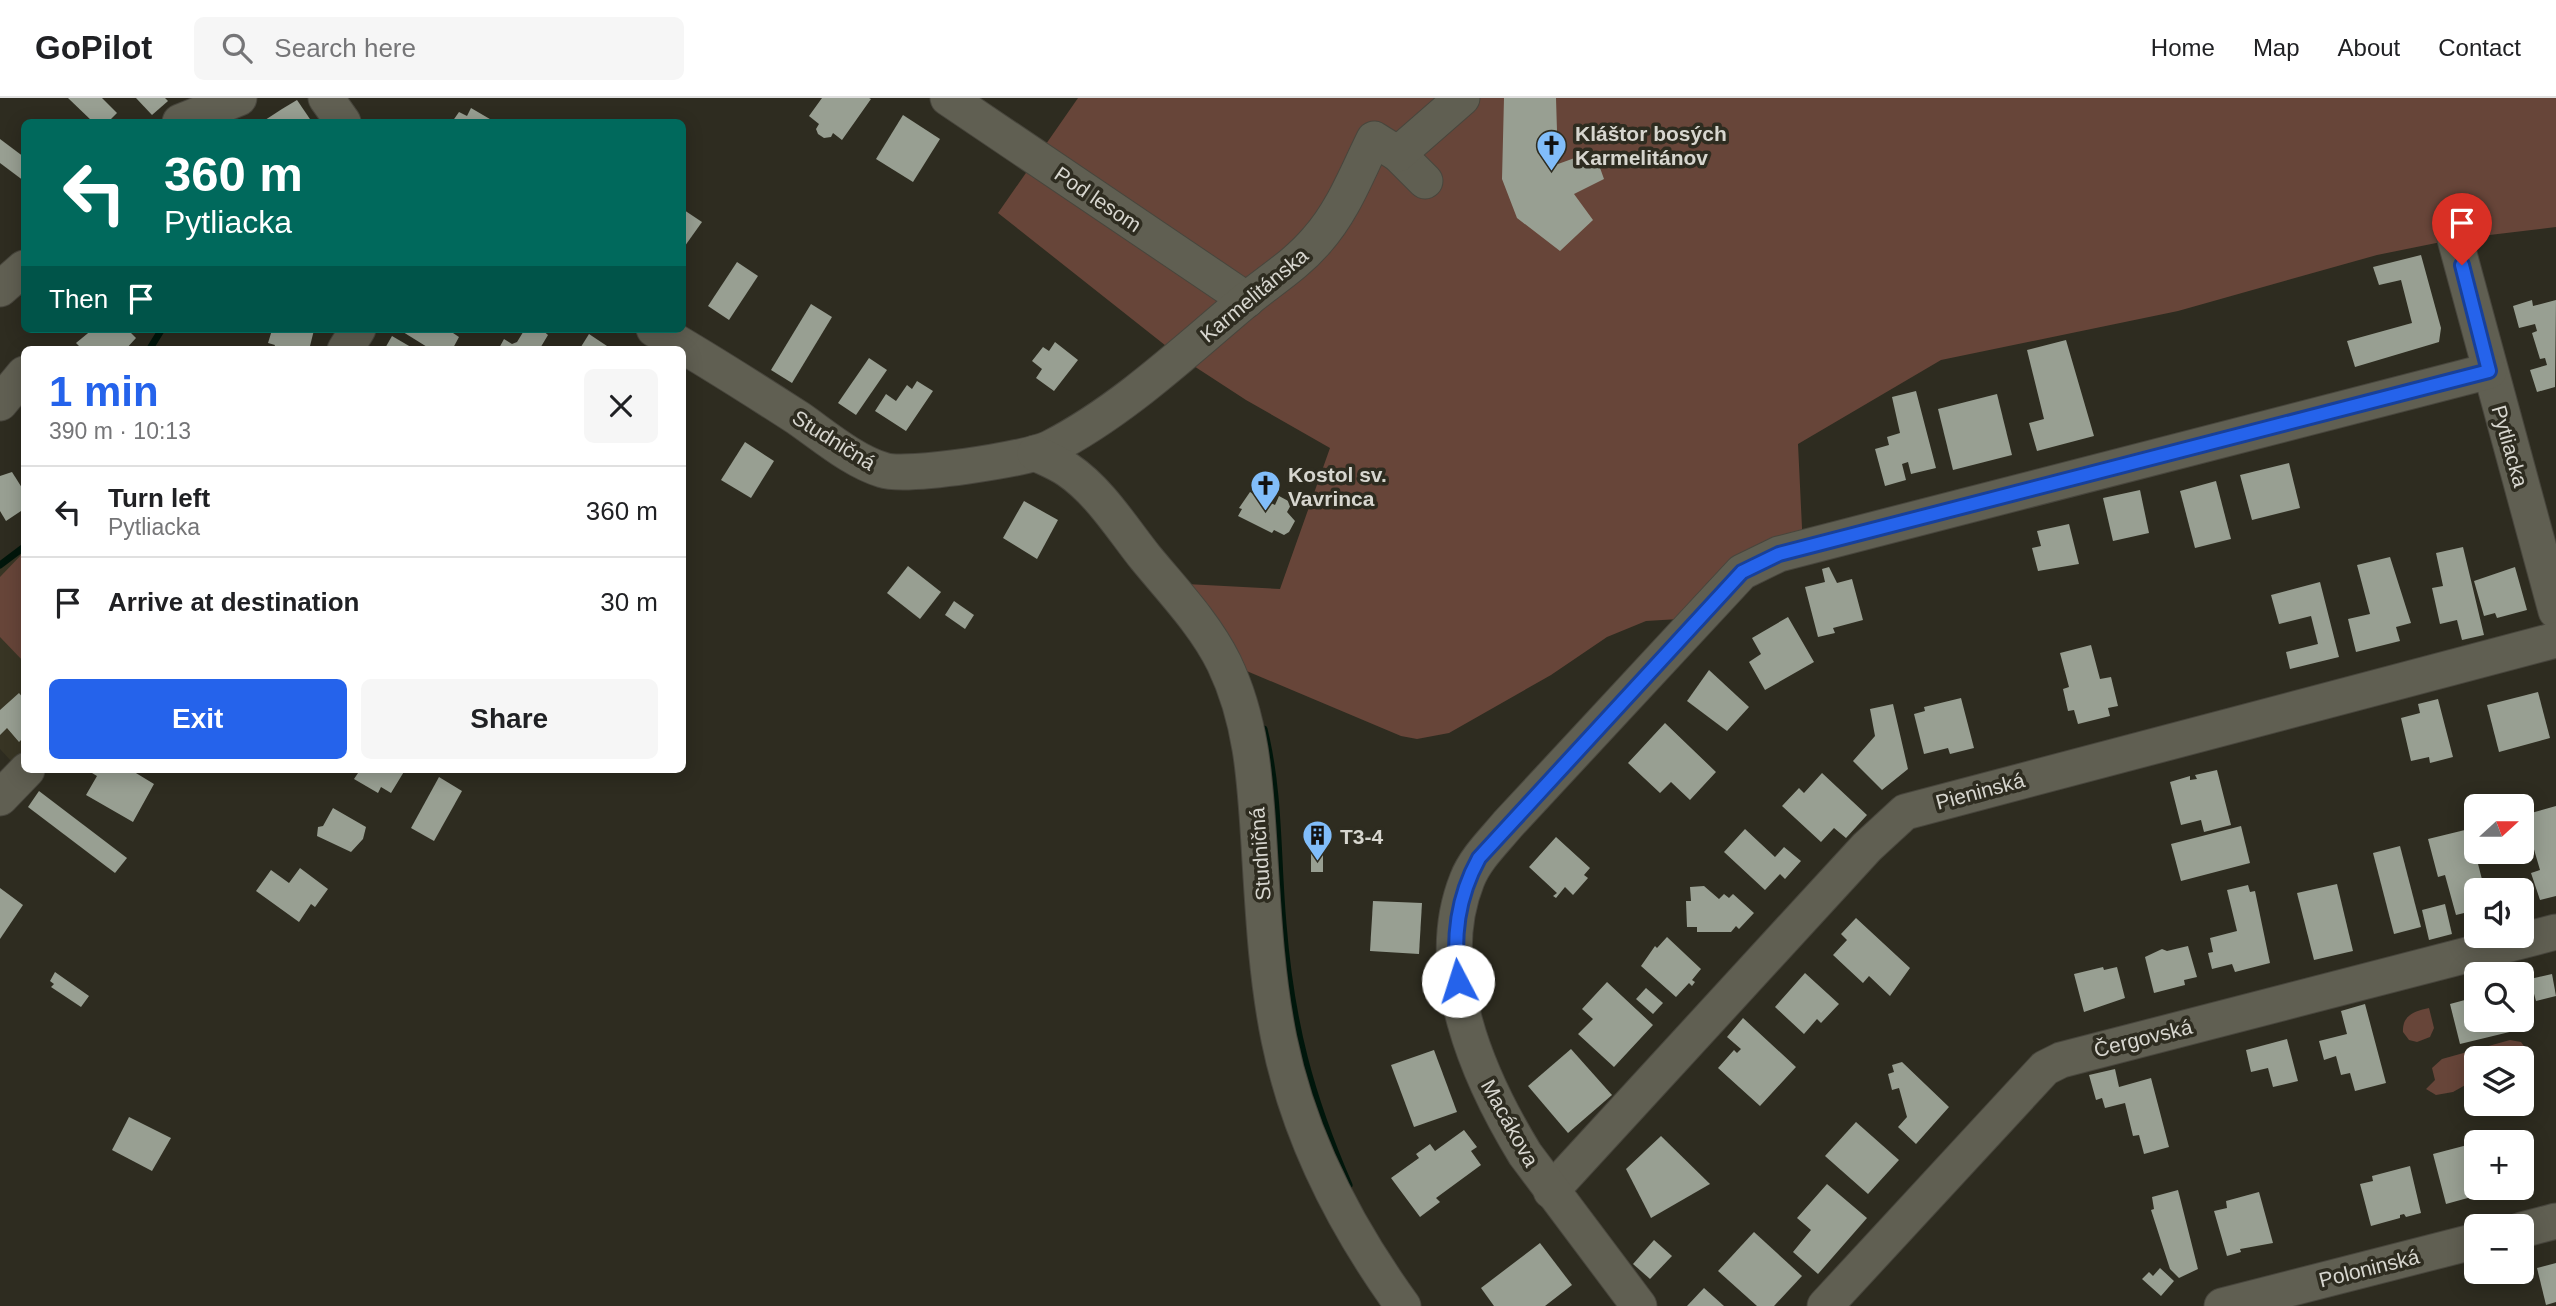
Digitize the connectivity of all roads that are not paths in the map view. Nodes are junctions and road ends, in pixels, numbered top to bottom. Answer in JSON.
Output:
{"nodes":[{"id":1,"x":239,"y":98,"type":"edge"},
{"id":2,"x":326,"y":98,"type":"edge"},
{"id":3,"x":948,"y":98,"type":"edge"},
{"id":4,"x":1462,"y":98,"type":"edge"},
{"id":5,"x":187,"y":119,"type":"edge"},
{"id":6,"x":341,"y":119,"type":"edge"},
{"id":7,"x":1398,"y":154,"type":"junction"},
{"id":8,"x":1425,"y":181,"type":"dead end"},
{"id":9,"x":2455,"y":239,"type":"dead end"},
{"id":10,"x":21,"y":271,"type":"edge"},
{"id":11,"x":0,"y":289,"type":"edge"},
{"id":12,"x":1247,"y":300,"type":"junction"},
{"id":13,"x":661,"y":333,"type":"edge"},
{"id":14,"x":684,"y":346,"type":"edge"},
{"id":15,"x":686,"y":347,"type":"edge"},
{"id":16,"x":2489,"y":371,"type":"junction"},
{"id":17,"x":21,"y":378,"type":"edge"},
{"id":18,"x":0,"y":403,"type":"edge"},
{"id":19,"x":1107,"y":411,"type":"joint"},
{"id":20,"x":1035,"y":453,"type":"junction"},
{"id":21,"x":2556,"y":611,"type":"edge"},
{"id":22,"x":2556,"y":640,"type":"edge"},
{"id":23,"x":24,"y":773,"type":"edge"},
{"id":24,"x":0,"y":798,"type":"edge"},
{"id":25,"x":2556,"y":932,"type":"edge"},
{"id":26,"x":1551,"y":1191,"type":"junction"},
{"id":27,"x":2556,"y":1222,"type":"edge"},
{"id":28,"x":2534,"y":1227,"type":"edge"},
{"id":29,"x":2464,"y":1244,"type":"edge"},
{"id":30,"x":1403,"y":1306,"type":"edge"},
{"id":31,"x":1639,"y":1306,"type":"edge"},
{"id":32,"x":1825,"y":1306,"type":"edge"},
{"id":33,"x":2222,"y":1306,"type":"edge"}],
"edges":[{"from":1,"to":5,"type":"street"},
{"from":2,"to":6,"type":"street"},
{"from":3,"to":12,"type":"street","name":"Pod lesom"},
{"from":4,"to":7,"type":"street"},
{"from":7,"to":8,"type":"street"},
{"from":7,"to":12,"type":"street","name":"Karmelitánska"},
{"from":9,"to":16,"type":"street","name":"Pytliacka"},
{"from":10,"to":11,"type":"street"},
{"from":12,"to":19,"type":"street","name":"Karmelitánska"},
{"from":13,"to":14,"type":"street","name":"Studničná"},
{"from":15,"to":20,"type":"street","name":"Studničná"},
{"from":16,"to":21,"type":"street","name":"Pytliacka"},
{"from":16,"to":26,"type":"street","name":"Macákova"},
{"from":17,"to":18,"type":"street"},
{"from":19,"to":20,"type":"street","name":"Studničná"},
{"from":20,"to":30,"type":"street","name":"Studničná"},
{"from":22,"to":26,"type":"street","name":"Pieninská"},
{"from":23,"to":24,"type":"street"},
{"from":25,"to":32,"type":"street","name":"Čergovská"},
{"from":26,"to":31,"type":"street","name":"Macákova"},
{"from":27,"to":28,"type":"street"},
{"from":29,"to":33,"type":"street","name":"Poloninská"}]}
